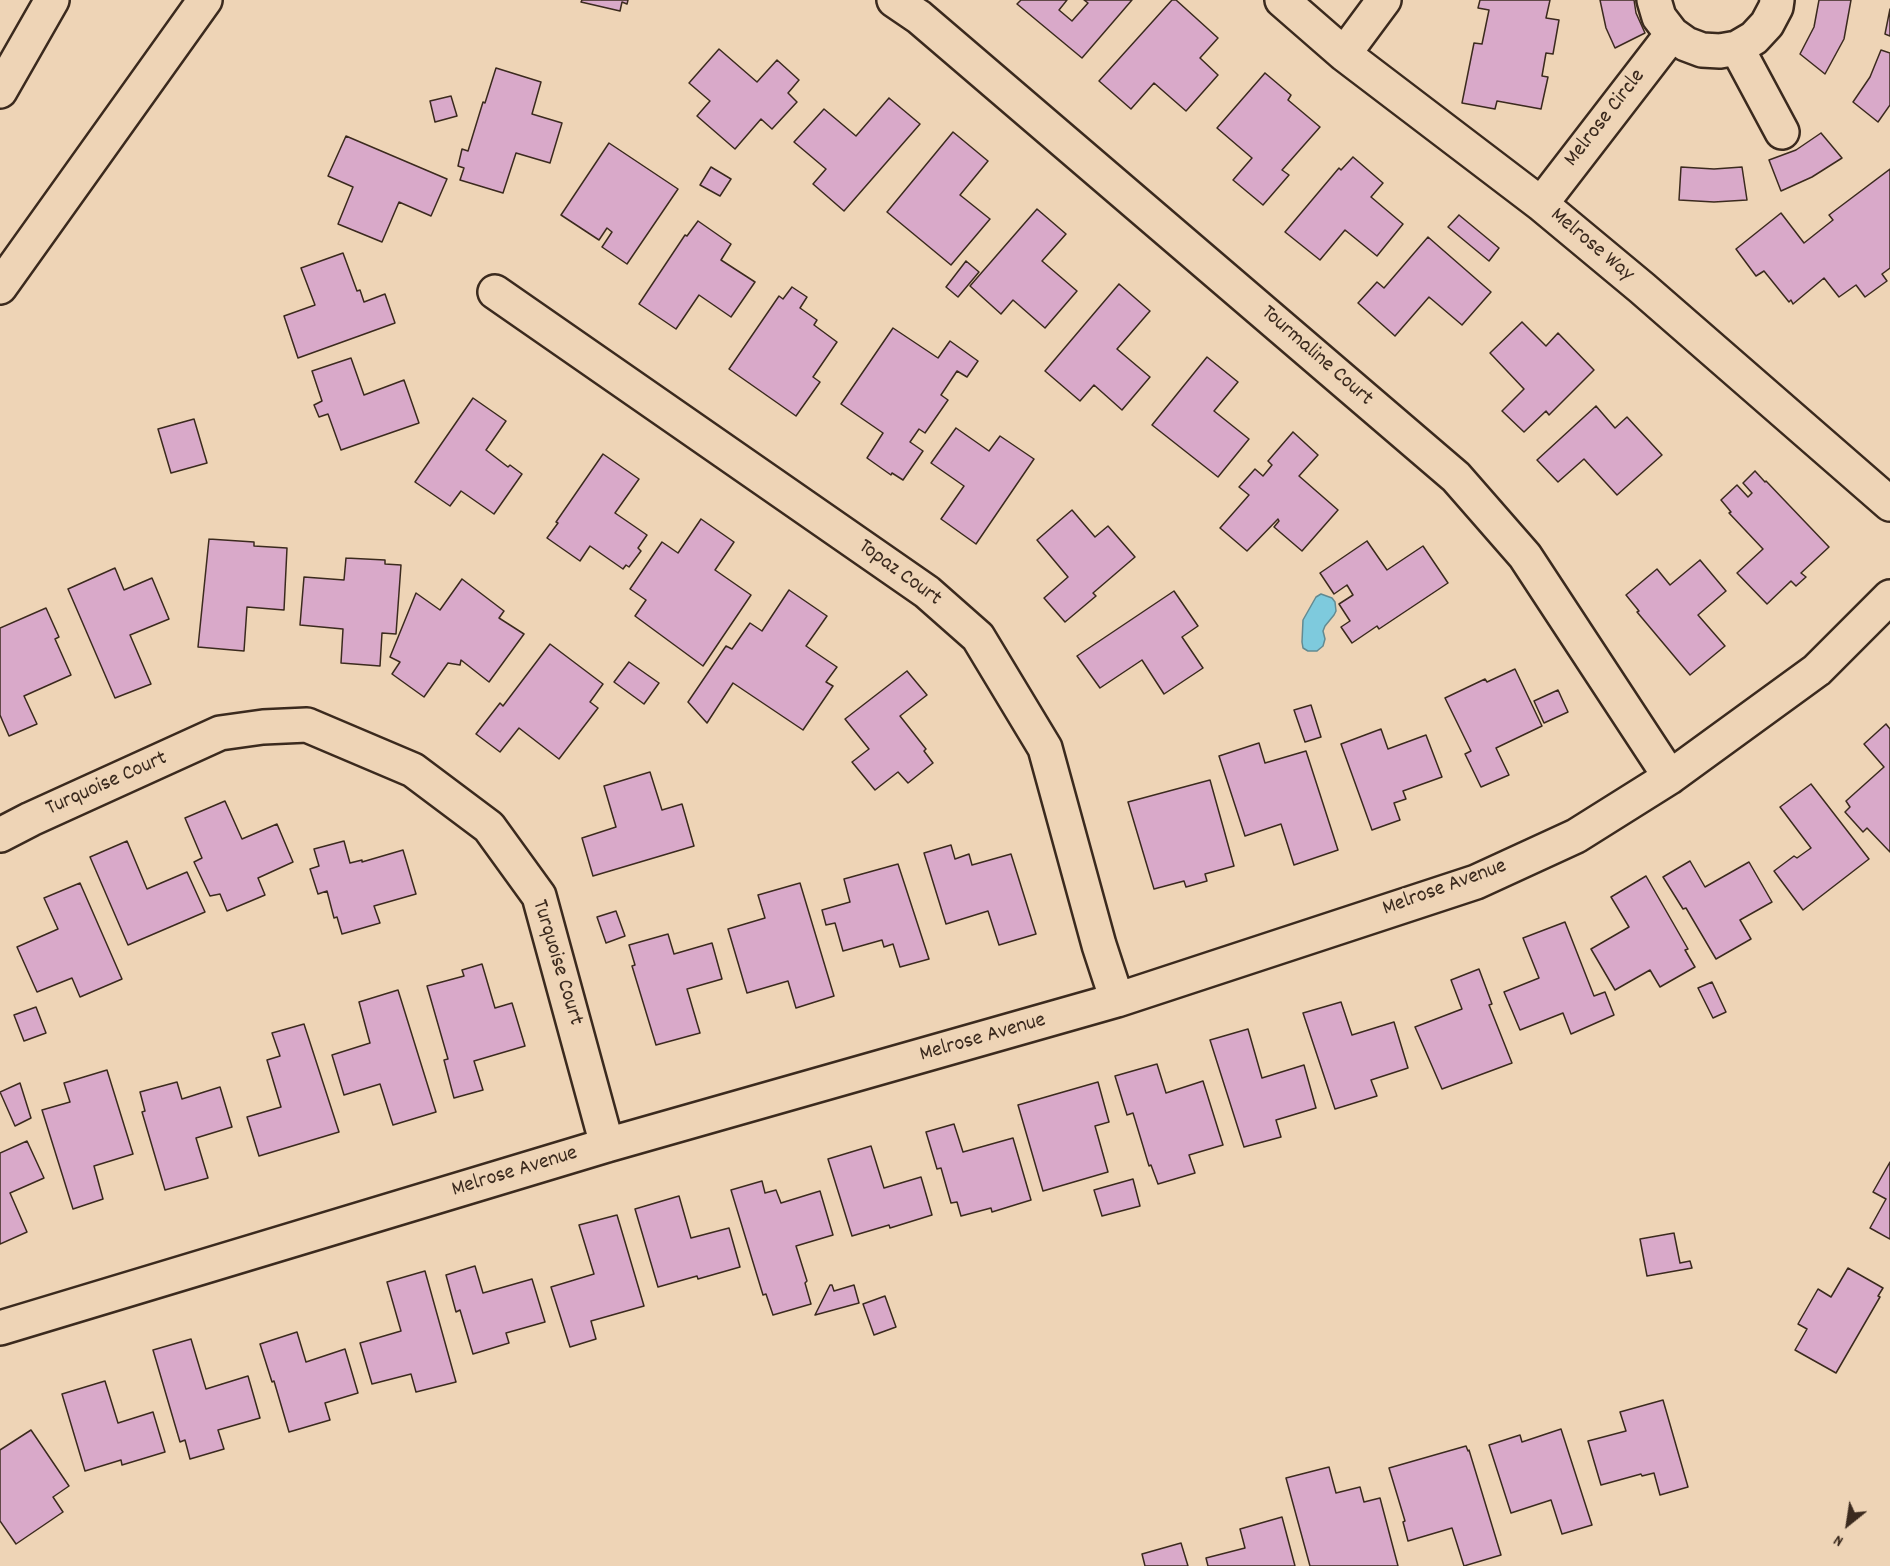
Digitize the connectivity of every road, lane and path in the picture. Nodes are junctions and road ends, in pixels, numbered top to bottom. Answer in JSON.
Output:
{"nodes":[{"id":1,"x":52,"y":0,"type":"edge"},
{"id":2,"x":205,"y":0,"type":"edge"},
{"id":3,"x":894,"y":0,"type":"edge"},
{"id":4,"x":1282,"y":0,"type":"edge"},
{"id":5,"x":1384,"y":0,"type":"edge"},
{"id":6,"x":1654,"y":0,"type":"edge"},
{"id":7,"x":1777,"y":0,"type":"edge"},
{"id":8,"x":1672,"y":34,"type":"junction"},
{"id":9,"x":1737,"y":48,"type":"junction"},
{"id":10,"x":1344,"y":54,"type":"junction"},
{"id":11,"x":0,"y":91,"type":"edge"},
{"id":12,"x":1782,"y":132,"type":"dead end"},
{"id":13,"x":1541,"y":204,"type":"junction"},
{"id":14,"x":0,"y":287,"type":"edge"},
{"id":15,"x":495,"y":292,"type":"dead end"},
{"id":16,"x":1890,"y":504,"type":"edge"},
{"id":17,"x":1890,"y":597,"type":"edge"},
{"id":18,"x":1670,"y":777,"type":"junction"},
{"id":19,"x":0,"y":835,"type":"edge"},
{"id":20,"x":1117,"y":1000,"type":"junction"},
{"id":21,"x":607,"y":1145,"type":"junction"},
{"id":22,"x":0,"y":1328,"type":"edge"}],
"edges":[{"from":1,"to":11,"type":"main road"},
{"from":2,"to":14,"type":"main road"},
{"from":3,"to":18,"type":"main road","name":"Tourmaline Court"},
{"from":4,"to":10,"type":"main road","name":"Melrose Way"},
{"from":5,"to":10,"type":"main road"},
{"from":6,"to":8,"type":"main road"},
{"from":7,"to":9,"type":"main road"},
{"from":8,"to":9,"type":"main road"},
{"from":8,"to":13,"type":"main road","name":"Melrose Circle"},
{"from":9,"to":12,"type":"main road"},
{"from":10,"to":13,"type":"main road","name":"Melrose Way"},
{"from":13,"to":16,"type":"main road","name":"Melrose Way"},
{"from":15,"to":20,"type":"main road","name":"Topaz Court"},
{"from":17,"to":18,"type":"main road","name":"Melrose Avenue"},
{"from":18,"to":20,"type":"main road","name":"Melrose Avenue"},
{"from":19,"to":21,"type":"main road","name":"Turquoise Court"},
{"from":20,"to":21,"type":"main road","name":"Melrose Avenue"},
{"from":21,"to":22,"type":"main road","name":"Melrose Avenue"}]}
